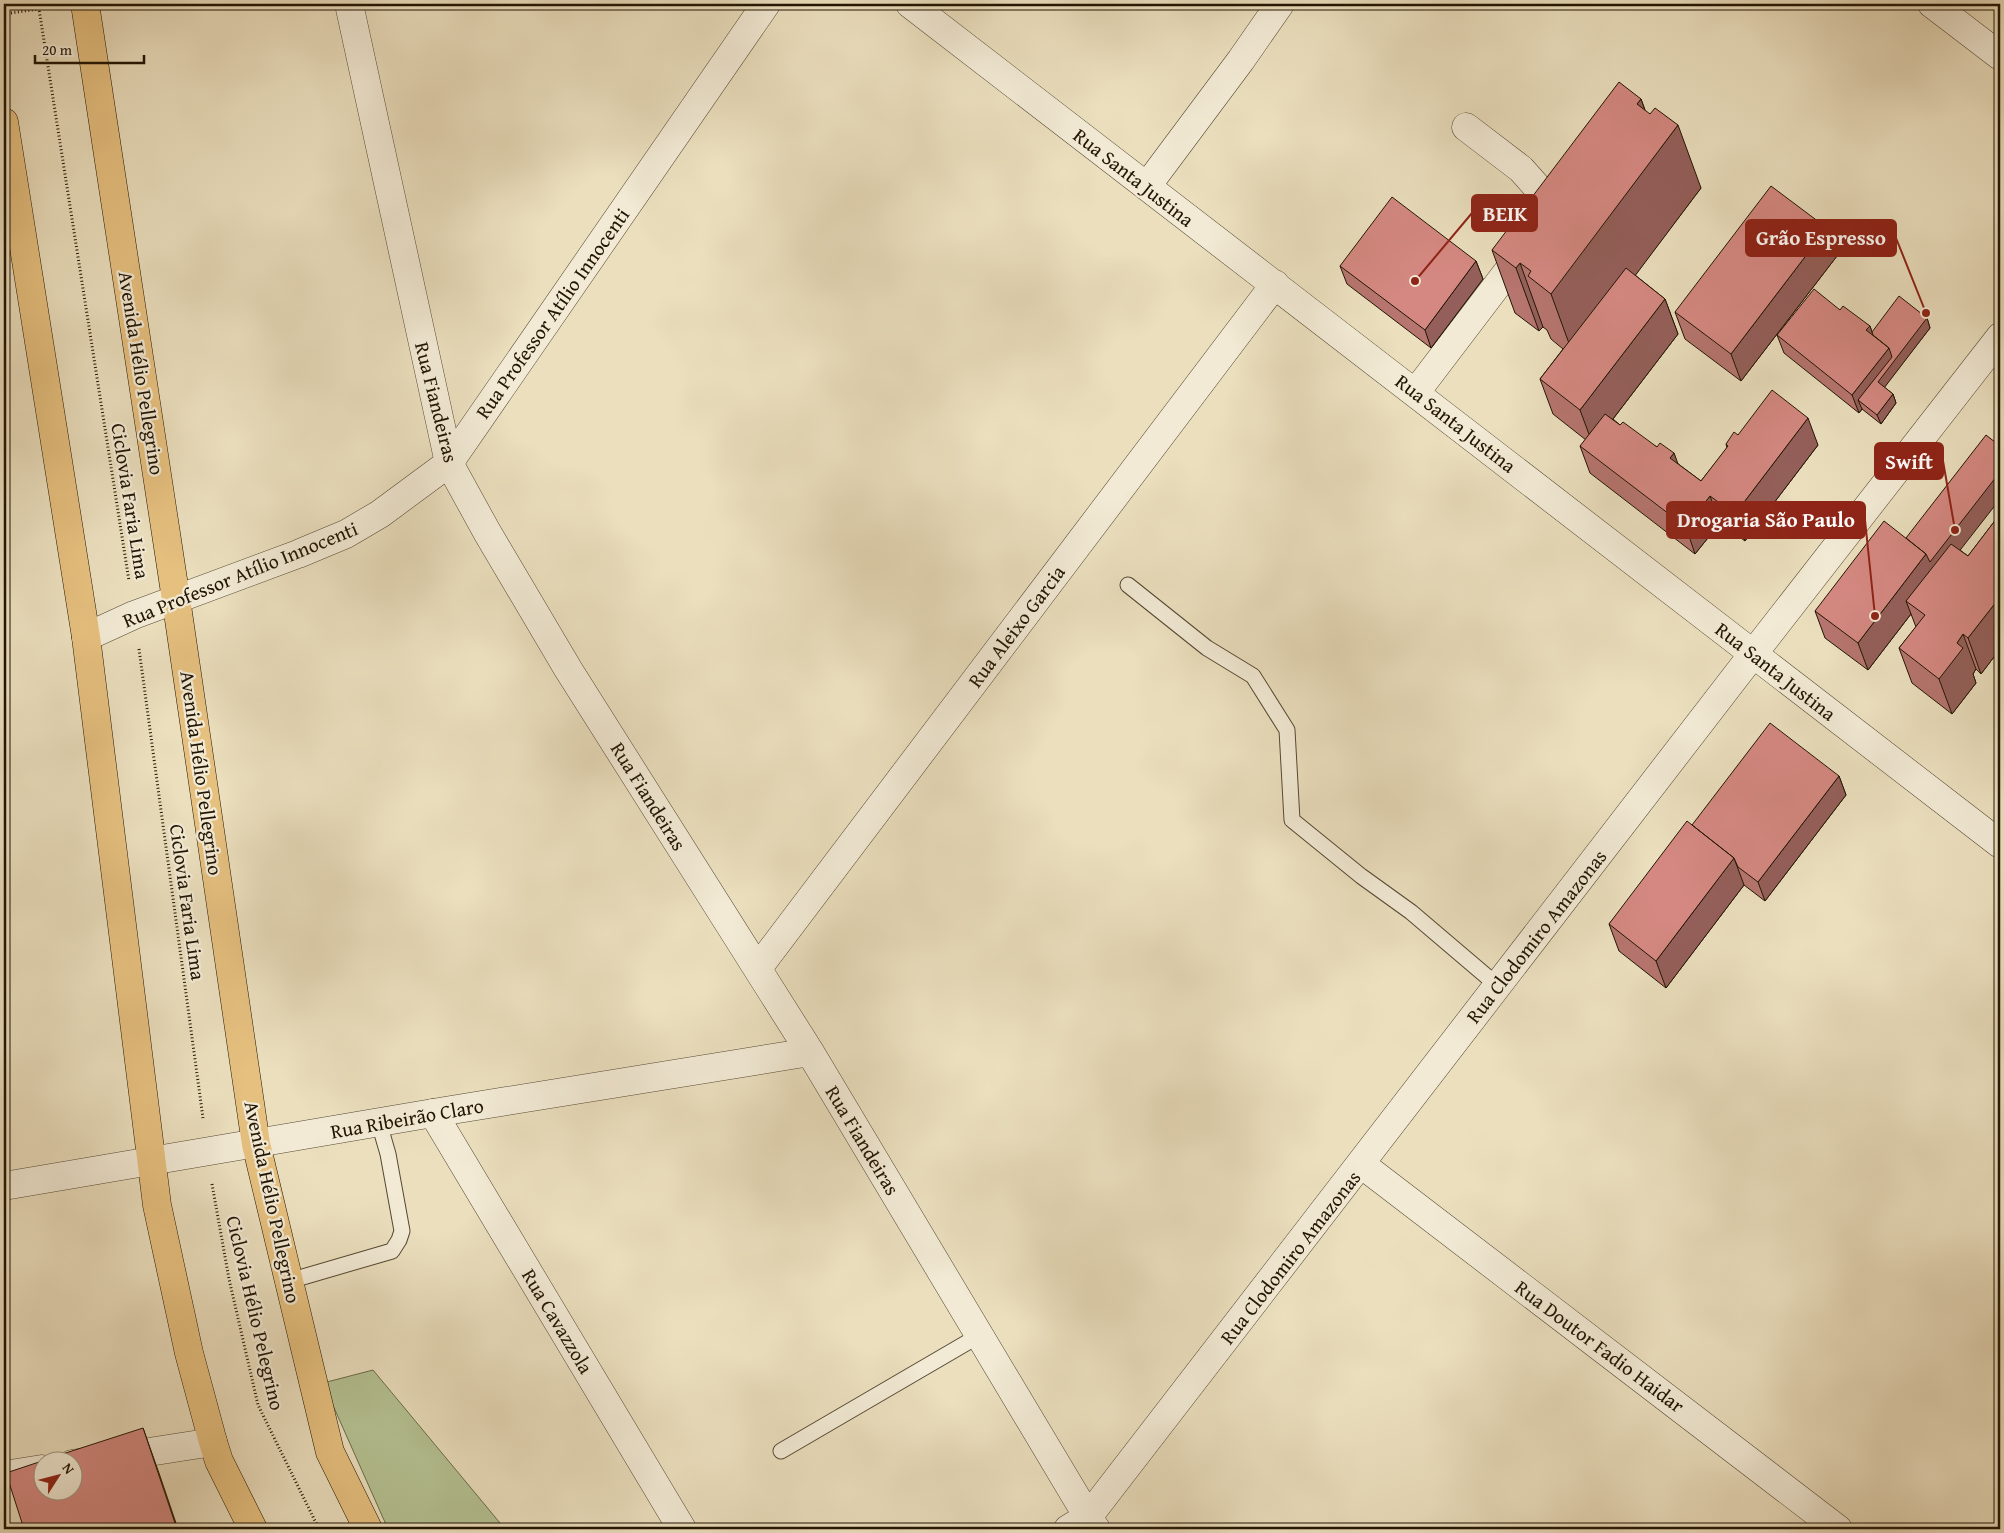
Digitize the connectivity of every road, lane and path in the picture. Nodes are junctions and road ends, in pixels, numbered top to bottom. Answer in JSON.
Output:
{"nodes":[{"id":1,"x":39,"y":4,"type":"edge"},
{"id":2,"x":85,"y":4,"type":"edge"},
{"id":3,"x":348,"y":4,"type":"edge"},
{"id":4,"x":766,"y":4,"type":"edge"},
{"id":5,"x":910,"y":4,"type":"edge"},
{"id":6,"x":1280,"y":4,"type":"edge"},
{"id":7,"x":1932,"y":4,"type":"edge"},
{"id":8,"x":39,"y":9,"type":"junction"},
{"id":9,"x":4,"y":14,"type":"edge"},
{"id":10,"x":2000,"y":56,"type":"edge"},
{"id":11,"x":4,"y":122,"type":"edge"},
{"id":12,"x":1466,"y":127,"type":"dead end"},
{"id":13,"x":1146,"y":186,"type":"junction"},
{"id":14,"x":13,"y":242,"type":"edge"},
{"id":15,"x":1275,"y":284,"type":"junction"},
{"id":16,"x":2000,"y":337,"type":"edge"},
{"id":17,"x":1416,"y":392,"type":"junction"},
{"id":18,"x":449,"y":463,"type":"junction"},
{"id":19,"x":1128,"y":586,"type":"dead end"},
{"id":20,"x":176,"y":599,"type":"junction"},
{"id":21,"x":134,"y":615,"type":"junction"},
{"id":22,"x":86,"y":637,"type":"junction"},
{"id":23,"x":1753,"y":654,"type":"junction"},
{"id":24,"x":2000,"y":844,"type":"edge"},
{"id":25,"x":758,"y":968,"type":"junction"},
{"id":26,"x":1498,"y":986,"type":"junction"},
{"id":27,"x":810,"y":1052,"type":"junction"},
{"id":28,"x":433,"y":1113,"type":"junction"},
{"id":29,"x":380,"y":1123,"type":"junction"},
{"id":30,"x":256,"y":1144,"type":"junction"},
{"id":31,"x":207,"y":1152,"type":"junction"},
{"id":32,"x":152,"y":1162,"type":"junction"},
{"id":33,"x":1362,"y":1164,"type":"junction"},
{"id":34,"x":4,"y":1186,"type":"edge"},
{"id":35,"x":289,"y":1281,"type":"junction"},
{"id":36,"x":980,"y":1335,"type":"junction"},
{"id":37,"x":213,"y":1442,"type":"junction"},
{"id":38,"x":781,"y":1451,"type":"dead end"},
{"id":39,"x":82,"y":1462,"type":"edge"},
{"id":40,"x":32,"y":1471,"type":"edge"},
{"id":41,"x":4,"y":1475,"type":"edge"},
{"id":42,"x":1084,"y":1525,"type":"edge"},
{"id":43,"x":254,"y":1529,"type":"edge"},
{"id":44,"x":319,"y":1529,"type":"edge"},
{"id":45,"x":368,"y":1529,"type":"edge"},
{"id":46,"x":682,"y":1529,"type":"edge"},
{"id":47,"x":1838,"y":1529,"type":"edge"}],
"edges":[{"from":1,"to":8,"type":"path","name":"Ciclovia Faria Lima"},
{"from":2,"to":8,"type":"path"},
{"from":2,"to":20,"type":"main road","name":"Avenida Hélio Pellegrino"},
{"from":3,"to":18,"type":"street","name":"Rua Fiandeiras"},
{"from":4,"to":18,"type":"street","name":"Rua Professor Atílio Innocenti"},
{"from":5,"to":13,"type":"street","name":"Rua Santa Justina"},
{"from":6,"to":13,"type":"street"},
{"from":7,"to":10,"type":"street"},
{"from":8,"to":9,"type":"path"},
{"from":8,"to":21,"type":"path","name":"Ciclovia Faria Lima"},
{"from":11,"to":14,"type":"main road"},
{"from":12,"to":17,"type":"street"},
{"from":13,"to":15,"type":"street","name":"Rua Santa Justina"},
{"from":14,"to":22,"type":"main road"},
{"from":15,"to":17,"type":"street","name":"Rua Santa Justina"},
{"from":15,"to":25,"type":"street","name":"Rua Aleixo Garcia"},
{"from":16,"to":23,"type":"street","name":"Rua Clodomiro Amazonas"},
{"from":17,"to":23,"type":"street","name":"Rua Santa Justina"},
{"from":18,"to":20,"type":"street","name":"Rua Professor Atílio Innocenti"},
{"from":18,"to":25,"type":"street","name":"Rua Fiandeiras"},
{"from":19,"to":26,"type":"lane"},
{"from":20,"to":21,"type":"street","name":"Rua Professor Atílio Innocenti"},
{"from":20,"to":30,"type":"main road","name":"Avenida Hélio Pellegrino"},
{"from":21,"to":22,"type":"street","name":"Rua Professor Atílio Innocenti"},
{"from":21,"to":31,"type":"path","name":"Ciclovia Faria Lima"},
{"from":22,"to":32,"type":"main road"},
{"from":23,"to":24,"type":"street","name":"Rua Santa Justina"},
{"from":23,"to":26,"type":"street","name":"Rua Clodomiro Amazonas"},
{"from":25,"to":27,"type":"street","name":"Rua Fiandeiras"},
{"from":26,"to":33,"type":"street","name":"Rua Clodomiro Amazonas"},
{"from":27,"to":28,"type":"street","name":"Rua Ribeirão Claro"},
{"from":27,"to":36,"type":"street","name":"Rua Fiandeiras"},
{"from":28,"to":29,"type":"street","name":"Rua Ribeirão Claro"},
{"from":28,"to":46,"type":"street","name":"Rua Cavazzola"},
{"from":29,"to":30,"type":"street","name":"Rua Ribeirão Claro"},
{"from":29,"to":35,"type":"lane"},
{"from":30,"to":31,"type":"street","name":"Rua Ribeirão Claro"},
{"from":30,"to":35,"type":"main road","name":"Avenida Hélio Pellegrino"},
{"from":31,"to":32,"type":"street","name":"Rua Ribeirão Claro"},
{"from":31,"to":44,"type":"path","name":"Ciclovia Hélio Pelegrino"},
{"from":32,"to":34,"type":"street","name":"Rua Ribeirão Claro"},
{"from":32,"to":37,"type":"main road"},
{"from":33,"to":42,"type":"street","name":"Rua Clodomiro Amazonas"},
{"from":33,"to":47,"type":"street","name":"Rua Doutor Fadio Haidar"},
{"from":35,"to":45,"type":"main road","name":"Avenida Hélio Pellegrino"},
{"from":36,"to":38,"type":"lane"},
{"from":36,"to":42,"type":"street","name":"Rua Fiandeiras"},
{"from":37,"to":39,"type":"street"},
{"from":37,"to":43,"type":"main road"},
{"from":40,"to":41,"type":"street"}]}
